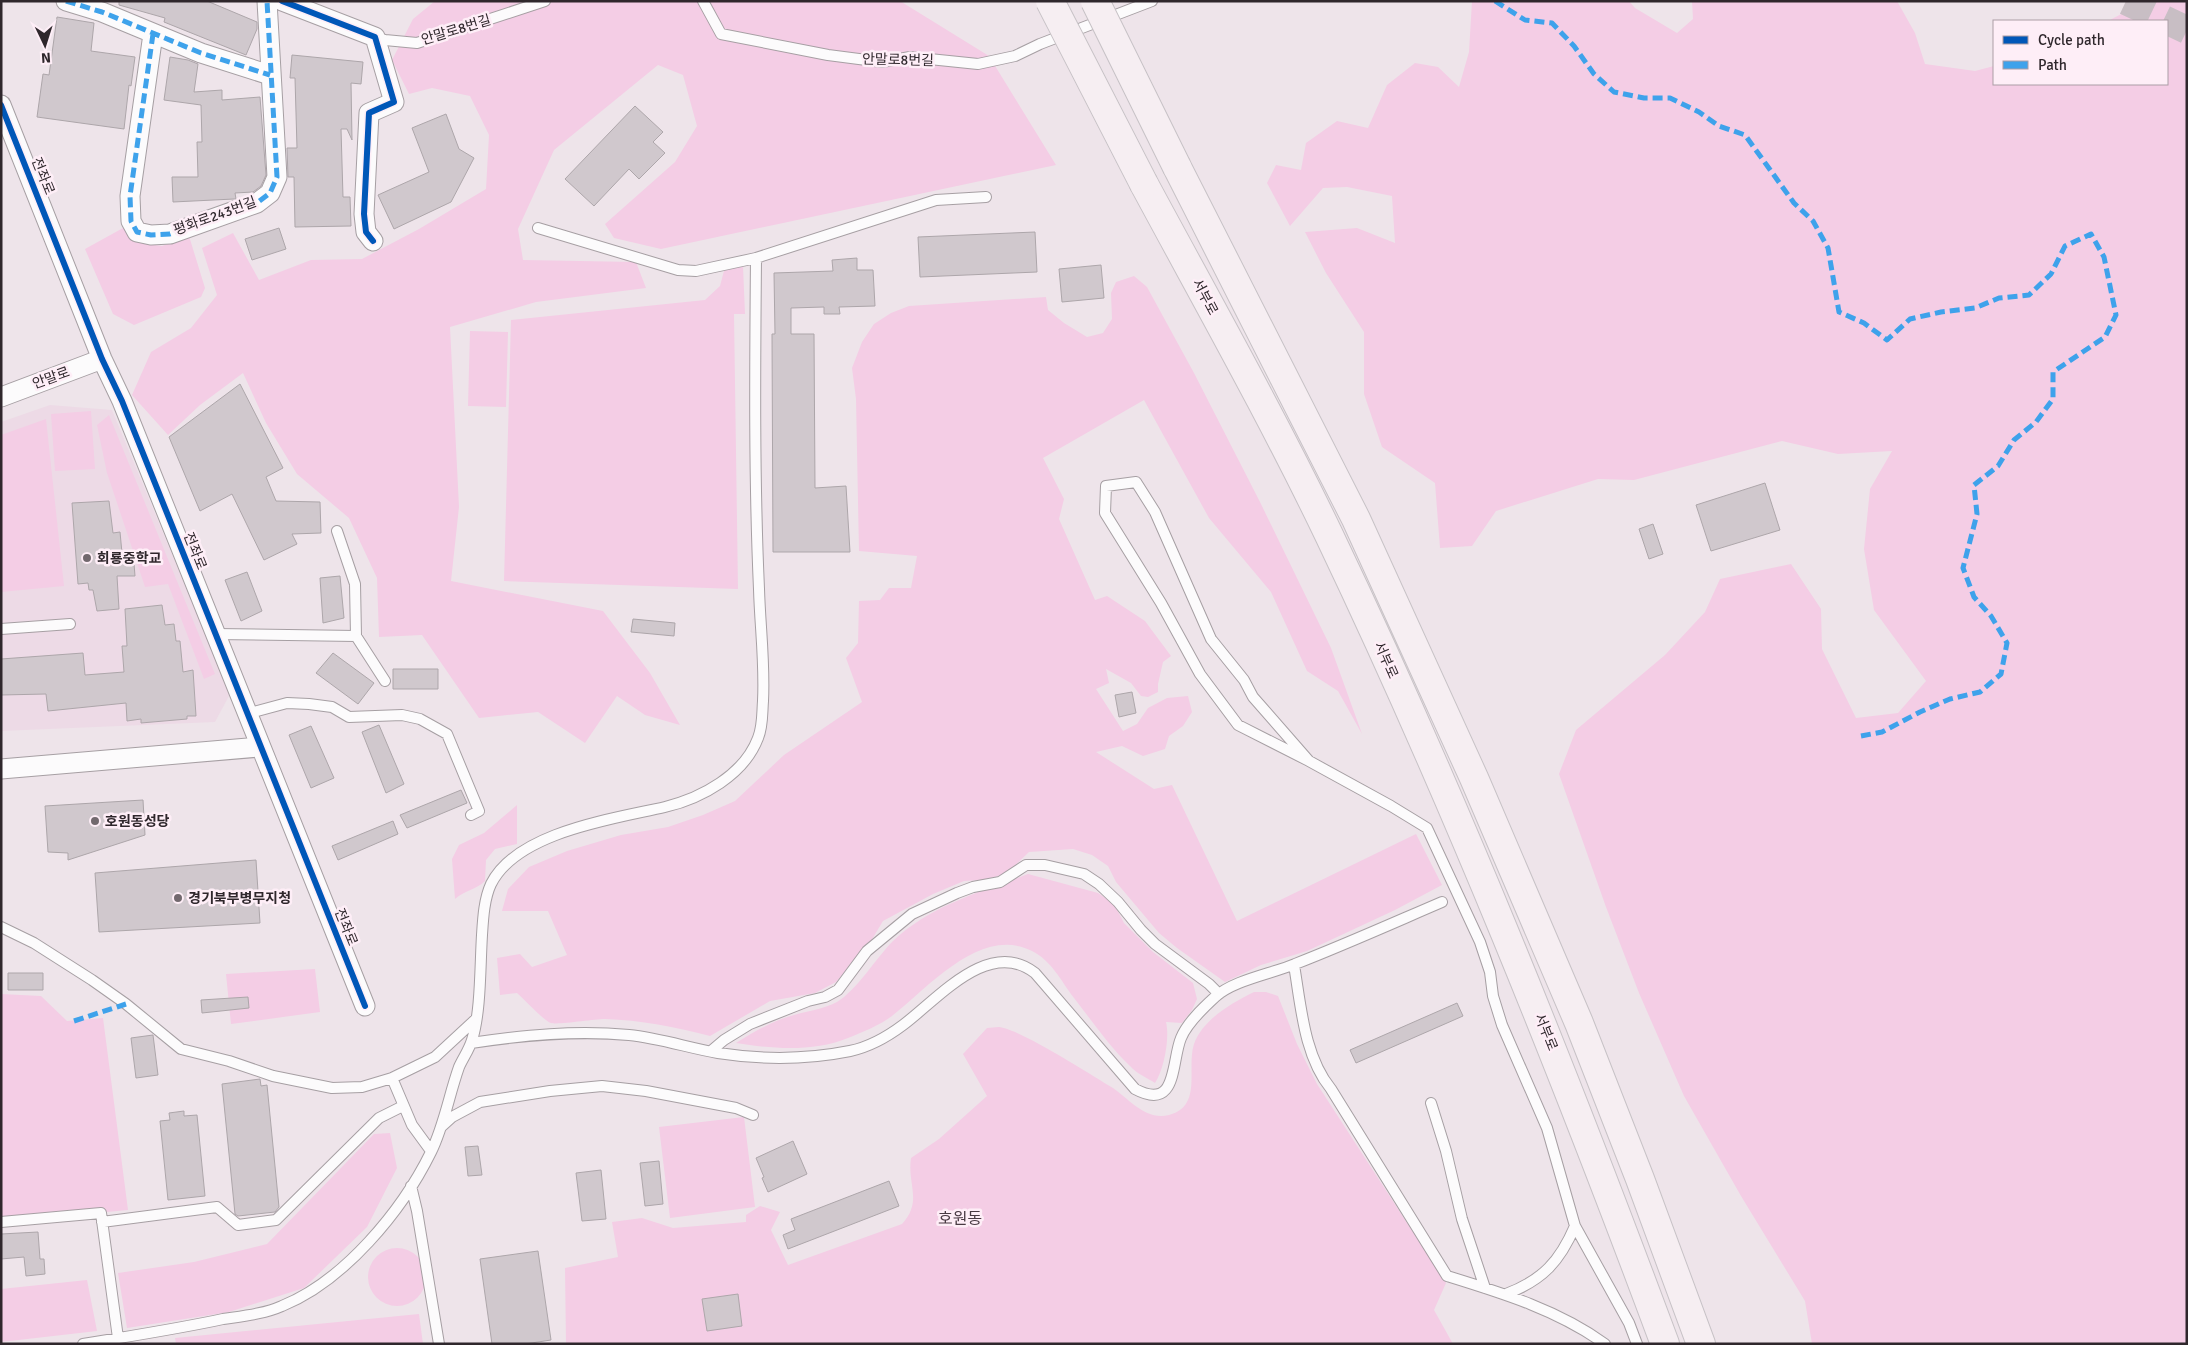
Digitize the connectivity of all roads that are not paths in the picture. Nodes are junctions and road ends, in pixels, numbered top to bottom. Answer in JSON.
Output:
{"nodes":[{"id":1,"x":66,"y":1,"type":"edge"},
{"id":2,"x":267,"y":1,"type":"edge"},
{"id":3,"x":282,"y":1,"type":"edge"},
{"id":4,"x":545,"y":1,"type":"edge"},
{"id":5,"x":703,"y":1,"type":"edge"},
{"id":6,"x":1050,"y":1,"type":"edge"},
{"id":7,"x":1095,"y":1,"type":"edge"},
{"id":8,"x":1152,"y":1,"type":"edge"},
{"id":9,"x":153,"y":34,"type":"junction"},
{"id":10,"x":375,"y":37,"type":"junction"},
{"id":11,"x":270,"y":75,"type":"junction"},
{"id":12,"x":1,"y":105,"type":"edge"},
{"id":13,"x":986,"y":197,"type":"dead end"},
{"id":14,"x":538,"y":228,"type":"dead end"},
{"id":15,"x":373,"y":241,"type":"dead end"},
{"id":16,"x":756,"y":258,"type":"junction"},
{"id":17,"x":102,"y":359,"type":"junction"},
{"id":18,"x":1,"y":397,"type":"edge"},
{"id":19,"x":337,"y":531,"type":"dead end"},
{"id":20,"x":70,"y":624,"type":"dead end"},
{"id":21,"x":1,"y":629,"type":"edge"},
{"id":22,"x":215,"y":634,"type":"junction"},
{"id":23,"x":356,"y":636,"type":"junction"},
{"id":24,"x":385,"y":681,"type":"dead end"},
{"id":25,"x":246,"y":714,"type":"junction"},
{"id":26,"x":260,"y":747,"type":"junction"},
{"id":27,"x":1309,"y":761,"type":"junction"},
{"id":28,"x":1,"y":769,"type":"edge"},
{"id":29,"x":471,"y":815,"type":"dead end"},
{"id":30,"x":1442,"y":902,"type":"dead end"},
{"id":31,"x":1,"y":927,"type":"edge"},
{"id":32,"x":1294,"y":965,"type":"junction"},
{"id":33,"x":1219,"y":994,"type":"junction"},
{"id":34,"x":365,"y":1006,"type":"dead end"},
{"id":35,"x":476,"y":1019,"type":"junction"},
{"id":36,"x":471,"y":1043,"type":"junction"},
{"id":37,"x":711,"y":1051,"type":"junction"},
{"id":38,"x":392,"y":1078,"type":"junction"},
{"id":39,"x":1431,"y":1103,"type":"dead end"},
{"id":40,"x":402,"y":1106,"type":"junction"},
{"id":41,"x":753,"y":1115,"type":"dead end"},
{"id":42,"x":440,"y":1127,"type":"junction"},
{"id":43,"x":431,"y":1151,"type":"junction"},
{"id":44,"x":411,"y":1186,"type":"junction"},
{"id":45,"x":1,"y":1222,"type":"edge"},
{"id":46,"x":102,"y":1222,"type":"junction"},
{"id":47,"x":1575,"y":1226,"type":"junction"},
{"id":48,"x":1486,"y":1288,"type":"junction"},
{"id":49,"x":1506,"y":1294,"type":"junction"},
{"id":50,"x":118,"y":1338,"type":"junction"},
{"id":51,"x":83,"y":1344,"type":"edge"},
{"id":52,"x":439,"y":1344,"type":"edge"},
{"id":53,"x":1605,"y":1344,"type":"edge"},
{"id":54,"x":1637,"y":1344,"type":"edge"},
{"id":55,"x":1665,"y":1344,"type":"edge"},
{"id":56,"x":1701,"y":1344,"type":"edge"}],
"edges":[{"from":1,"to":9,"type":"street"},
{"from":2,"to":11,"type":"street","name":"평화로243번길"},
{"from":3,"to":10,"type":"street","name":"안말로8번길"},
{"from":4,"to":10,"type":"lane","name":"안말로8번길"},
{"from":5,"to":8,"type":"lane","name":"안말로8번길"},
{"from":6,"to":55,"type":"highway","name":"서부로","bridge":true},
{"from":7,"to":56,"type":"highway","bridge":true},
{"from":9,"to":11,"type":"street"},
{"from":9,"to":11,"type":"street","name":"평화로243번길"},
{"from":10,"to":15,"type":"street"},
{"from":12,"to":17,"type":"street","name":"전좌로"},
{"from":13,"to":16,"type":"lane"},
{"from":14,"to":16,"type":"lane"},
{"from":16,"to":35,"type":"lane"},
{"from":17,"to":18,"type":"street","name":"안말로"},
{"from":17,"to":22,"type":"street","name":"전좌로"},
{"from":19,"to":23,"type":"lane"},
{"from":20,"to":21,"type":"lane"},
{"from":22,"to":23,"type":"lane"},
{"from":22,"to":25,"type":"street","name":"전좌로"},
{"from":23,"to":24,"type":"lane"},
{"from":25,"to":26,"type":"street","name":"전좌로"},
{"from":25,"to":29,"type":"lane"},
{"from":26,"to":28,"type":"street"},
{"from":26,"to":34,"type":"street","name":"전좌로"},
{"from":27,"to":27,"type":"lane"},
{"from":27,"to":47,"type":"lane"},
{"from":30,"to":32,"type":"lane"},
{"from":31,"to":38,"type":"lane"},
{"from":32,"to":33,"type":"lane"},
{"from":32,"to":48,"type":"lane"},
{"from":33,"to":37,"type":"lane"},
{"from":33,"to":37,"type":"lane"},
{"from":35,"to":36,"type":"lane"},
{"from":35,"to":38,"type":"lane"},
{"from":36,"to":37,"type":"lane"},
{"from":36,"to":42,"type":"lane"},
{"from":38,"to":40,"type":"lane"},
{"from":39,"to":48,"type":"lane"},
{"from":40,"to":43,"type":"lane"},
{"from":40,"to":46,"type":"lane"},
{"from":41,"to":42,"type":"lane"},
{"from":42,"to":43,"type":"lane"},
{"from":43,"to":44,"type":"lane"},
{"from":44,"to":50,"type":"lane"},
{"from":44,"to":52,"type":"lane"},
{"from":45,"to":46,"type":"lane"},
{"from":46,"to":50,"type":"lane"},
{"from":47,"to":49,"type":"lane"},
{"from":47,"to":54,"type":"lane"},
{"from":48,"to":49,"type":"lane"},
{"from":49,"to":53,"type":"lane"},
{"from":50,"to":51,"type":"lane"}]}
